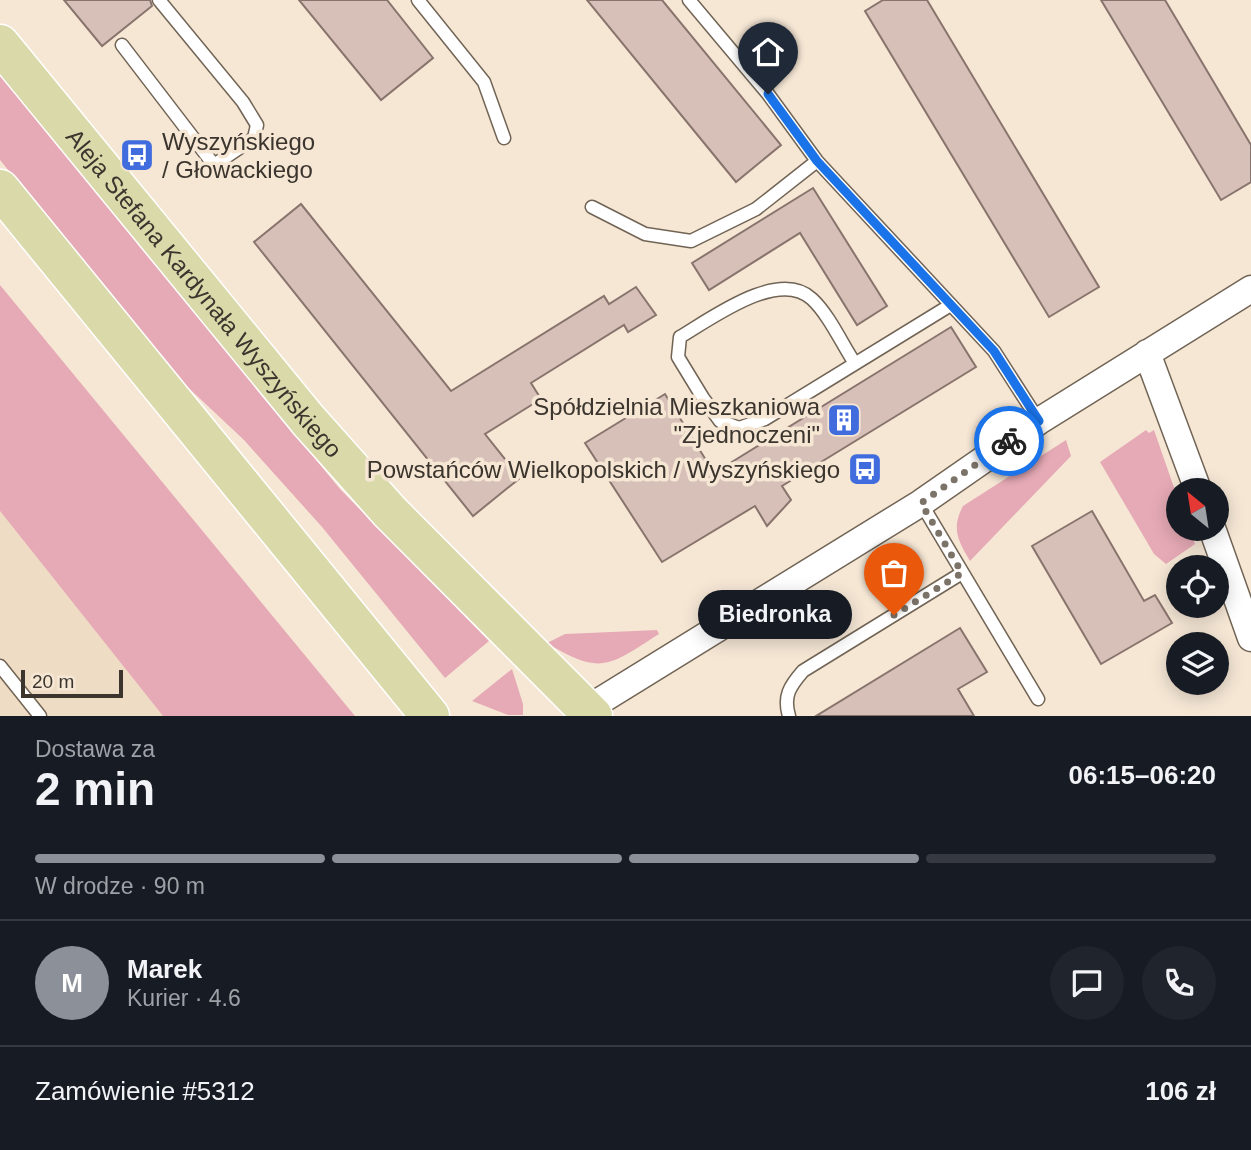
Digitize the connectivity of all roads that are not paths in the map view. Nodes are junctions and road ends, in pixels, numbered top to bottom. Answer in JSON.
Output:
{"nodes":[{"id":1,"x":159,"y":0,"type":"edge"},
{"id":2,"x":418,"y":0,"type":"edge"},
{"id":3,"x":689,"y":0,"type":"edge"},
{"id":4,"x":0,"y":44,"type":"edge"},
{"id":5,"x":122,"y":45,"type":"dead end"},
{"id":6,"x":504,"y":138,"type":"dead end"},
{"id":7,"x":817,"y":161,"type":"junction"},
{"id":8,"x":0,"y":189,"type":"edge"},
{"id":9,"x":592,"y":207,"type":"dead end"},
{"id":10,"x":1251,"y":289,"type":"edge"},
{"id":11,"x":949,"y":306,"type":"junction"},
{"id":12,"x":1147,"y":353,"type":"junction"},
{"id":13,"x":854,"y":362,"type":"junction"},
{"id":14,"x":1039,"y":421,"type":"junction"},
{"id":15,"x":1194,"y":478,"type":"edge"},
{"id":16,"x":921,"y":503,"type":"junction"},
{"id":17,"x":1217,"y":541,"type":"edge"},
{"id":18,"x":962,"y":573,"type":"junction"},
{"id":19,"x":1251,"y":638,"type":"edge"},
{"id":20,"x":0,"y":666,"type":"edge"},
{"id":21,"x":1038,"y":699,"type":"dead end"},
{"id":22,"x":590,"y":713,"type":"edge"},
{"id":23,"x":40,"y":716,"type":"edge"},
{"id":24,"x":430,"y":716,"type":"edge"},
{"id":25,"x":789,"y":716,"type":"edge"}],
"edges":[{"from":1,"to":5,"type":"lane"},
{"from":2,"to":6,"type":"lane"},
{"from":3,"to":7,"type":"lane"},
{"from":4,"to":22,"type":"main road","name":"Aleja Stefana Kardynała Wyszyńskiego"},
{"from":7,"to":9,"type":"lane"},
{"from":7,"to":11,"type":"lane"},
{"from":8,"to":24,"type":"main road"},
{"from":10,"to":12,"type":"street"},
{"from":11,"to":13,"type":"lane"},
{"from":11,"to":14,"type":"lane"},
{"from":12,"to":14,"type":"street"},
{"from":12,"to":15,"type":"street"},
{"from":13,"to":13,"type":"lane"},
{"from":14,"to":16,"type":"street"},
{"from":16,"to":18,"type":"lane"},
{"from":16,"to":22,"type":"street"},
{"from":17,"to":19,"type":"street"},
{"from":18,"to":21,"type":"lane"},
{"from":18,"to":25,"type":"lane"},
{"from":20,"to":23,"type":"lane"}]}
